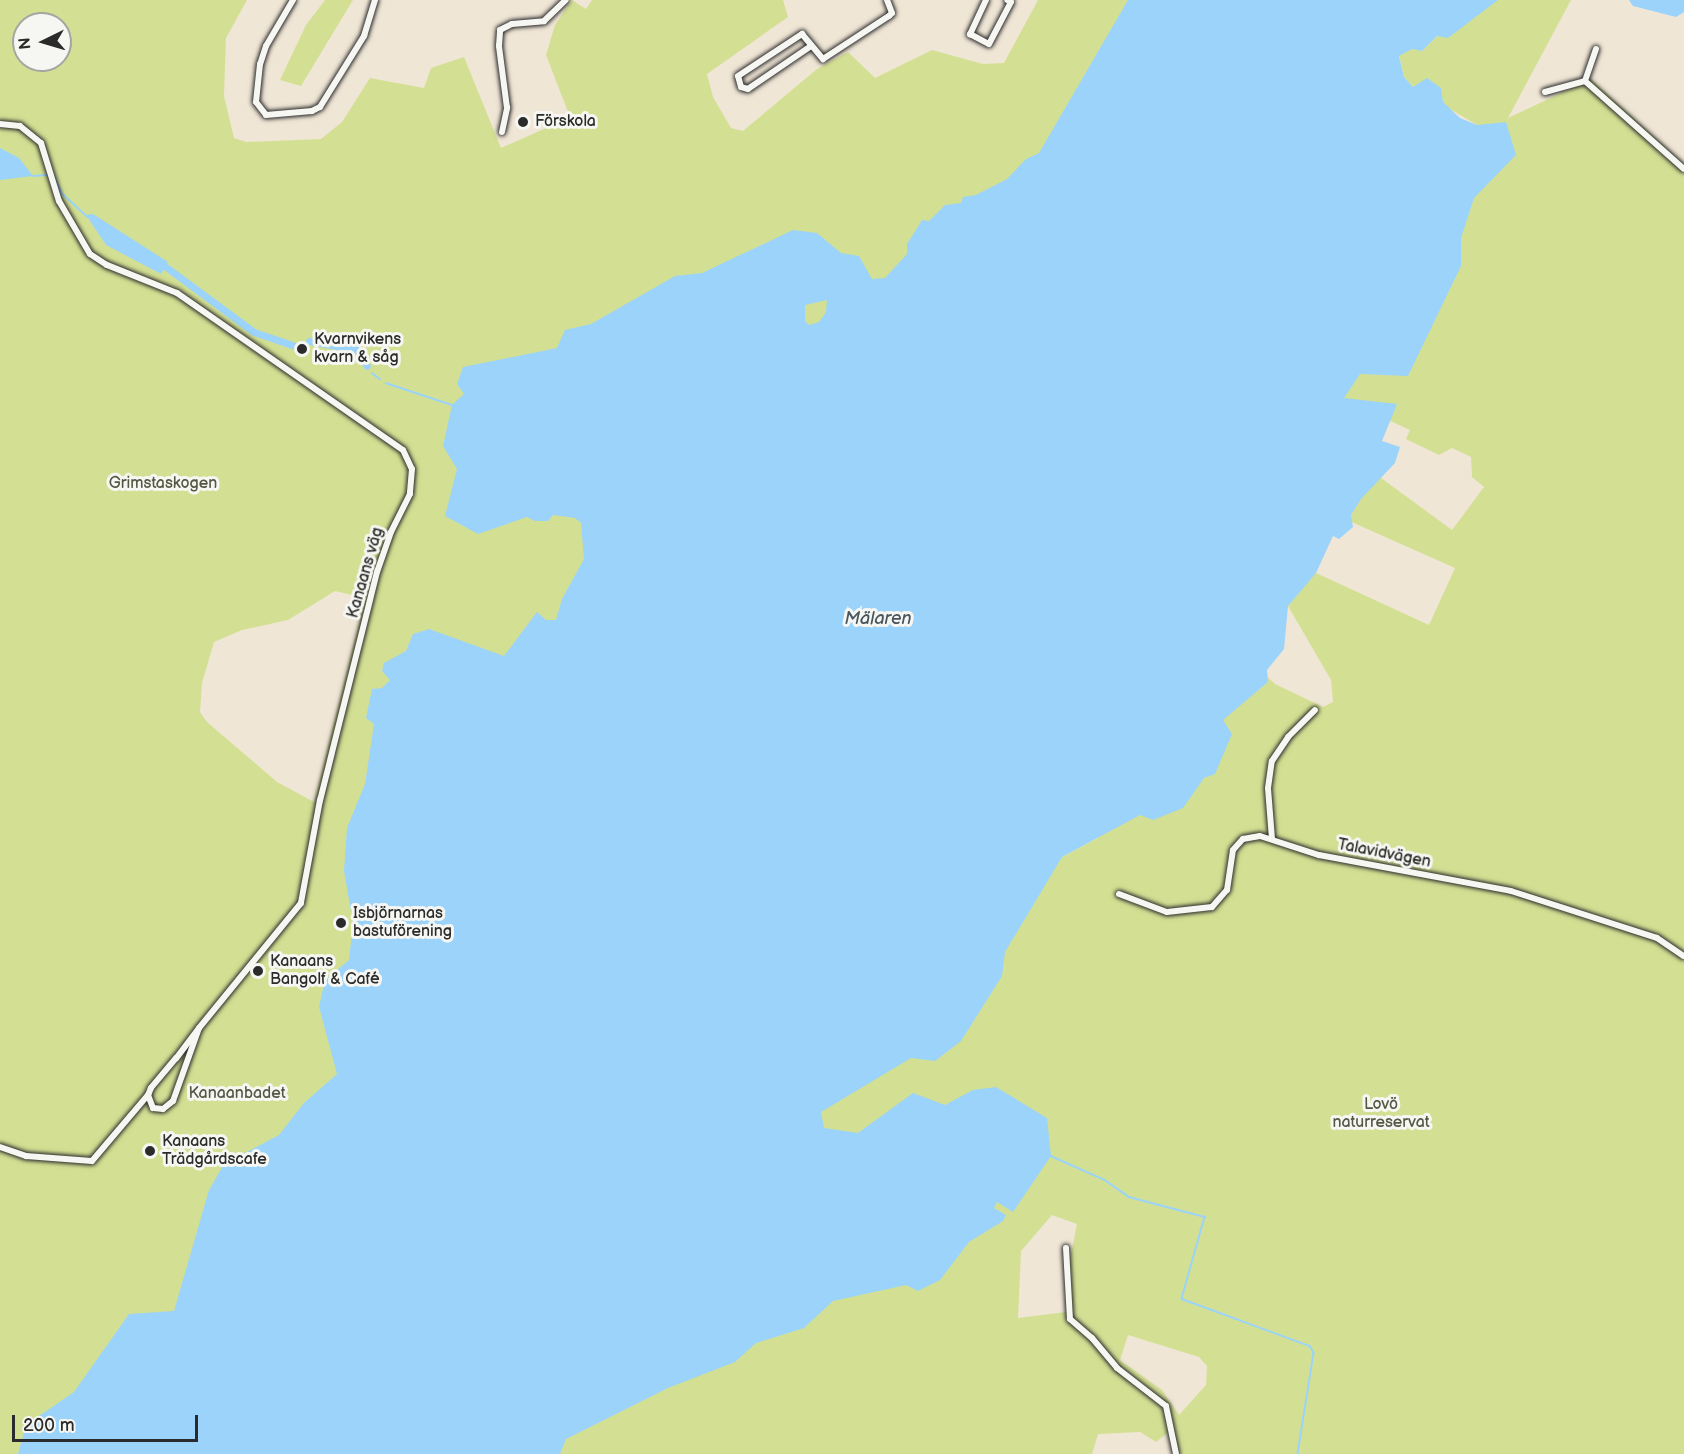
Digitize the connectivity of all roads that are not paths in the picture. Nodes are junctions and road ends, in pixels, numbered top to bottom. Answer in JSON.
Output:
{"nodes":[{"id":1,"x":293,"y":0,"type":"edge"},
{"id":2,"x":375,"y":0,"type":"edge"},
{"id":3,"x":566,"y":0,"type":"edge"},
{"id":4,"x":887,"y":0,"type":"edge"},
{"id":5,"x":986,"y":0,"type":"edge"},
{"id":6,"x":1007,"y":0,"type":"edge"},
{"id":7,"x":811,"y":46,"type":"junction"},
{"id":8,"x":1596,"y":50,"type":"dead end"},
{"id":9,"x":1585,"y":81,"type":"junction"},
{"id":10,"x":1545,"y":92,"type":"dead end"},
{"id":11,"x":0,"y":124,"type":"edge"},
{"id":12,"x":502,"y":132,"type":"dead end"},
{"id":13,"x":1684,"y":169,"type":"edge"},
{"id":14,"x":1316,"y":710,"type":"dead end"},
{"id":15,"x":1272,"y":839,"type":"junction"},
{"id":16,"x":1119,"y":894,"type":"dead end"},
{"id":17,"x":1684,"y":956,"type":"edge"},
{"id":18,"x":199,"y":1028,"type":"junction"},
{"id":19,"x":148,"y":1095,"type":"junction"},
{"id":20,"x":0,"y":1147,"type":"edge"},
{"id":21,"x":1066,"y":1248,"type":"dead end"},
{"id":22,"x":1176,"y":1454,"type":"edge"}],
"edges":[{"from":1,"to":2,"type":"street"},
{"from":3,"to":12,"type":"street"},
{"from":4,"to":7,"type":"street"},
{"from":5,"to":6,"type":"street"},
{"from":7,"to":7,"type":"street"},
{"from":8,"to":9,"type":"street"},
{"from":9,"to":10,"type":"street"},
{"from":9,"to":13,"type":"street"},
{"from":11,"to":18,"type":"street","name":"Kanaans väg"},
{"from":14,"to":15,"type":"street"},
{"from":15,"to":16,"type":"street","name":"Talavidvägen"},
{"from":15,"to":17,"type":"street","name":"Talavidvägen"},
{"from":18,"to":19,"type":"street","name":"Kanaans väg"},
{"from":18,"to":19,"type":"street","name":"Kanaans väg"},
{"from":19,"to":20,"type":"street"},
{"from":21,"to":22,"type":"street"}]}
